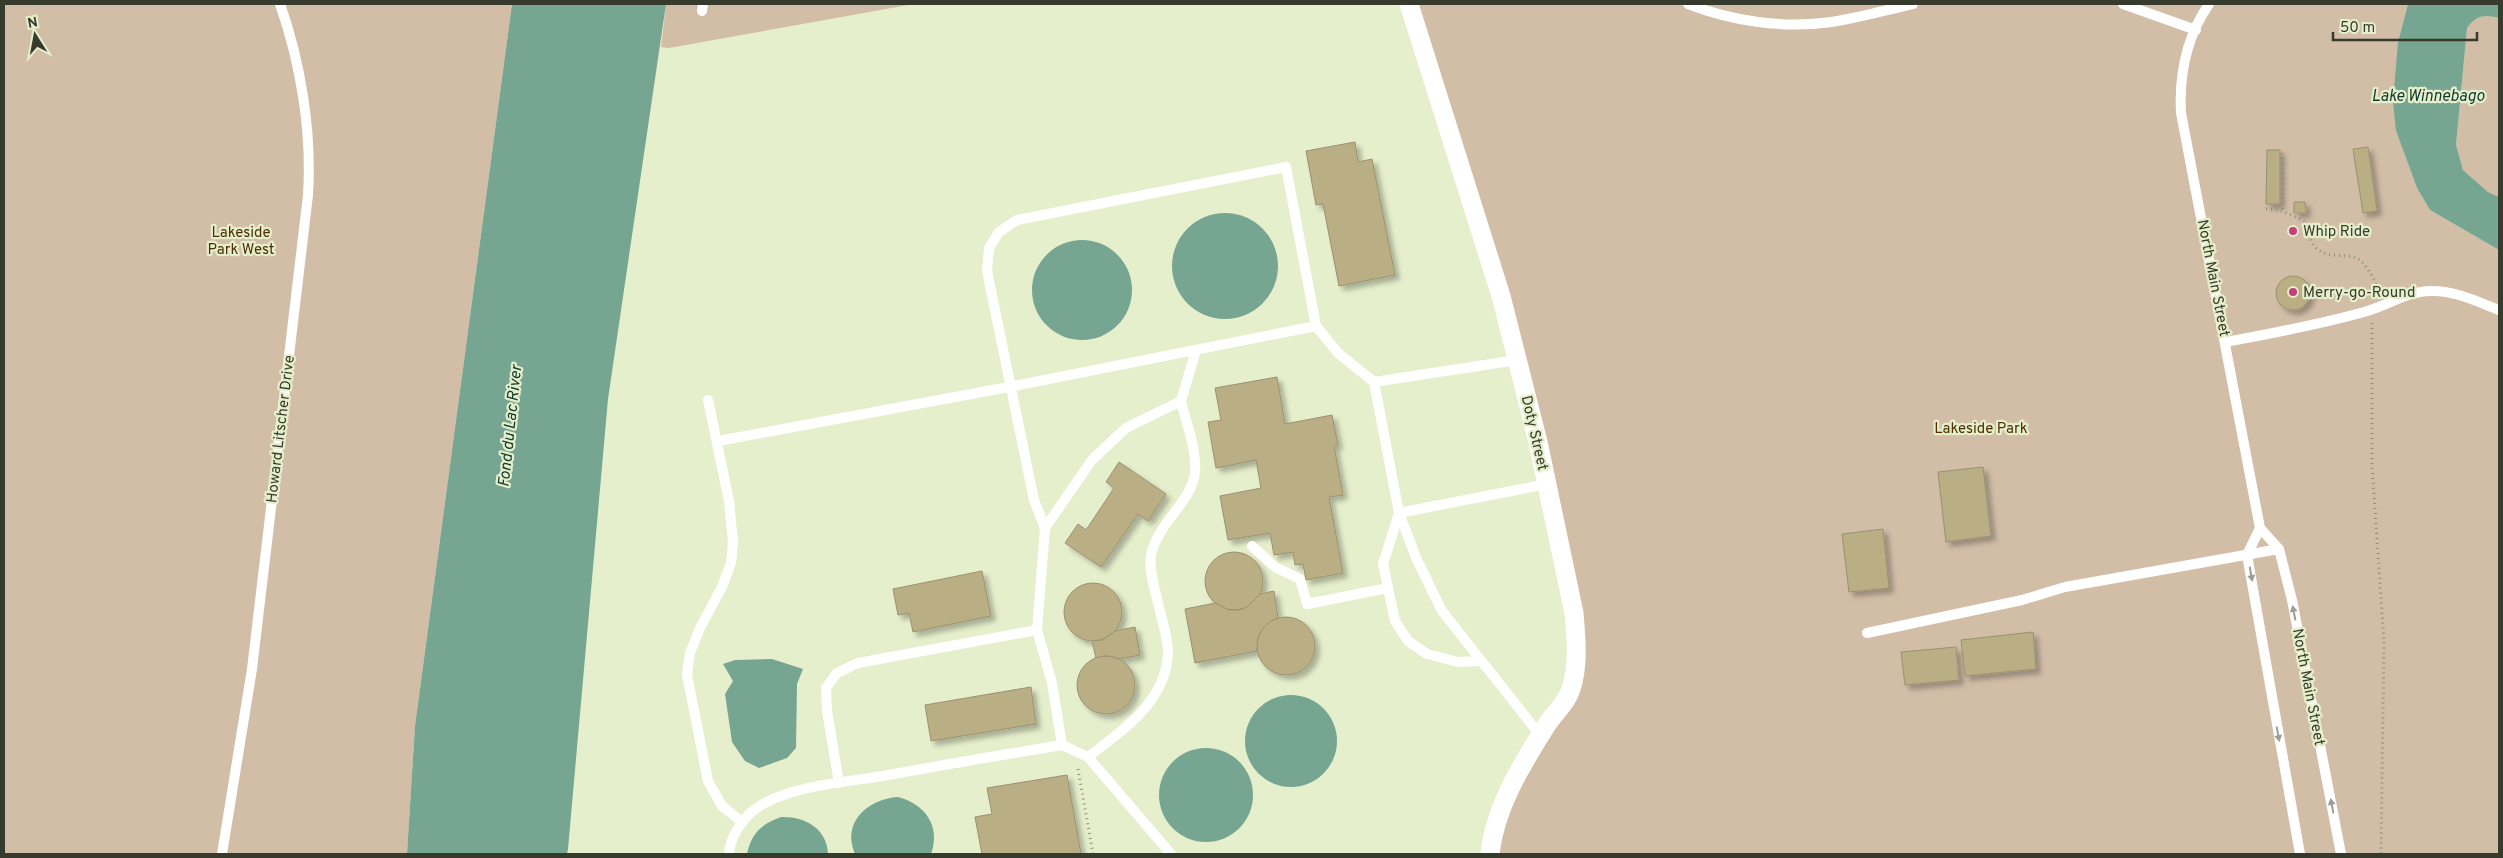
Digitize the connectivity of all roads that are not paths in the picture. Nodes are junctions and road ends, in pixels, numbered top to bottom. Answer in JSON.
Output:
{"nodes":[{"id":1,"x":280,"y":4,"type":"edge"},
{"id":2,"x":1409,"y":4,"type":"edge"},
{"id":3,"x":1688,"y":4,"type":"edge"},
{"id":4,"x":1913,"y":4,"type":"edge"},
{"id":5,"x":2123,"y":4,"type":"edge"},
{"id":6,"x":2209,"y":4,"type":"edge"},
{"id":7,"x":2196,"y":30,"type":"junction"},
{"id":8,"x":2499,"y":310,"type":"edge"},
{"id":9,"x":1316,"y":326,"type":"junction"},
{"id":10,"x":2226,"y":342,"type":"junction"},
{"id":11,"x":1196,"y":350,"type":"junction"},
{"id":12,"x":1518,"y":360,"type":"junction"},
{"id":13,"x":1374,"y":382,"type":"junction"},
{"id":14,"x":1010,"y":387,"type":"junction"},
{"id":15,"x":708,"y":400,"type":"dead end"},
{"id":16,"x":1181,"y":401,"type":"junction"},
{"id":17,"x":718,"y":441,"type":"junction"},
{"id":18,"x":1547,"y":484,"type":"junction"},
{"id":19,"x":1399,"y":513,"type":"junction"},
{"id":20,"x":1045,"y":528,"type":"junction"},
{"id":21,"x":2260,"y":528,"type":"junction"},
{"id":22,"x":1252,"y":546,"type":"dead end"},
{"id":23,"x":2279,"y":549,"type":"junction"},
{"id":24,"x":2247,"y":555,"type":"junction"},
{"id":25,"x":1388,"y":588,"type":"junction"},
{"id":26,"x":1037,"y":630,"type":"junction"},
{"id":27,"x":1867,"y":632,"type":"dead end"},
{"id":28,"x":1480,"y":661,"type":"junction"},
{"id":29,"x":1540,"y":735,"type":"junction"},
{"id":30,"x":1062,"y":745,"type":"junction"},
{"id":31,"x":1088,"y":758,"type":"junction"},
{"id":32,"x":839,"y":783,"type":"junction"},
{"id":33,"x":742,"y":822,"type":"junction"},
{"id":34,"x":222,"y":854,"type":"edge"},
{"id":35,"x":729,"y":854,"type":"edge"},
{"id":36,"x":1171,"y":854,"type":"edge"},
{"id":37,"x":1490,"y":854,"type":"edge"},
{"id":38,"x":2300,"y":854,"type":"edge"},
{"id":39,"x":2341,"y":854,"type":"edge"}],
"edges":[{"from":1,"to":34,"type":"lane","name":"Howard Litscher Drive"},
{"from":2,"to":12,"type":"street","name":"Doty Street"},
{"from":3,"to":4,"type":"lane"},
{"from":5,"to":7,"type":"lane"},
{"from":6,"to":7,"type":"lane","name":"North Main Street"},
{"from":7,"to":10,"type":"lane","name":"North Main Street"},
{"from":8,"to":10,"type":"lane"},
{"from":9,"to":11,"type":"lane"},
{"from":9,"to":13,"type":"lane"},
{"from":9,"to":14,"type":"lane"},
{"from":10,"to":21,"type":"lane","name":"North Main Street"},
{"from":11,"to":14,"type":"lane"},
{"from":11,"to":16,"type":"lane"},
{"from":12,"to":13,"type":"lane"},
{"from":12,"to":18,"type":"street","name":"Doty Street"},
{"from":13,"to":19,"type":"lane"},
{"from":14,"to":17,"type":"lane"},
{"from":14,"to":20,"type":"lane"},
{"from":15,"to":17,"type":"lane"},
{"from":16,"to":20,"type":"lane"},
{"from":16,"to":31,"type":"lane"},
{"from":17,"to":33,"type":"lane"},
{"from":18,"to":19,"type":"lane"},
{"from":18,"to":29,"type":"street","name":"Doty Street"},
{"from":19,"to":25,"type":"lane"},
{"from":19,"to":28,"type":"lane"},
{"from":20,"to":26,"type":"lane"},
{"from":21,"to":23,"type":"lane","name":"North Main Street"},
{"from":21,"to":24,"type":"lane"},
{"from":22,"to":25,"type":"lane"},
{"from":23,"to":24,"type":"lane"},
{"from":39,"to":23,"type":"lane","name":"North Main Street","one_way":true},
{"from":24,"to":27,"type":"lane"},
{"from":24,"to":38,"type":"lane","one_way":true},
{"from":25,"to":28,"type":"lane"},
{"from":26,"to":30,"type":"lane"},
{"from":26,"to":32,"type":"lane"},
{"from":28,"to":29,"type":"lane"},
{"from":29,"to":37,"type":"street","name":"Doty Street"},
{"from":30,"to":31,"type":"lane"},
{"from":30,"to":32,"type":"lane"},
{"from":31,"to":36,"type":"lane"},
{"from":32,"to":33,"type":"lane"},
{"from":33,"to":35,"type":"lane"}]}
